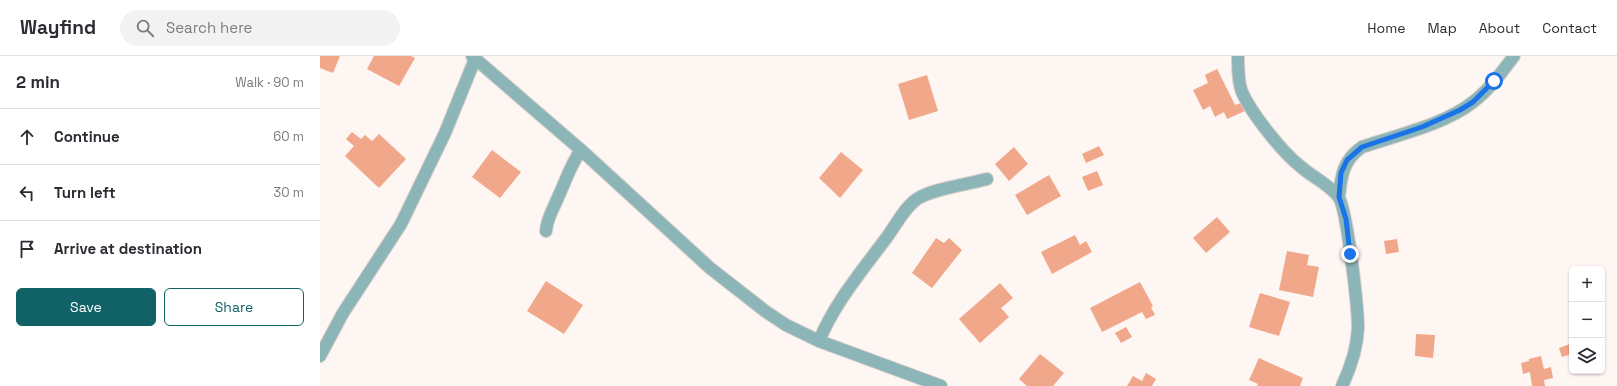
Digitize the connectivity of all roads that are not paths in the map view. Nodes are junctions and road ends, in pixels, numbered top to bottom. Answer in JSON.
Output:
{"nodes":[{"id":1,"x":1238,"y":56,"type":"edge"},
{"id":2,"x":1514,"y":56,"type":"edge"},
{"id":3,"x":473,"y":57,"type":"edge"},
{"id":4,"x":581,"y":150,"type":"junction"},
{"id":5,"x":987,"y":179,"type":"dead end"},
{"id":6,"x":1339,"y":197,"type":"junction"},
{"id":7,"x":546,"y":231,"type":"dead end"},
{"id":8,"x":819,"y":341,"type":"junction"},
{"id":9,"x":320,"y":356,"type":"edge"},
{"id":10,"x":941,"y":386,"type":"edge"},
{"id":11,"x":1342,"y":386,"type":"edge"}],
"edges":[{"from":1,"to":6,"type":"street"},
{"from":2,"to":6,"type":"street"},
{"from":3,"to":4,"type":"street"},
{"from":3,"to":9,"type":"street"},
{"from":4,"to":7,"type":"street"},
{"from":4,"to":8,"type":"street"},
{"from":5,"to":8,"type":"street"},
{"from":6,"to":11,"type":"street"},
{"from":8,"to":10,"type":"street"}]}
